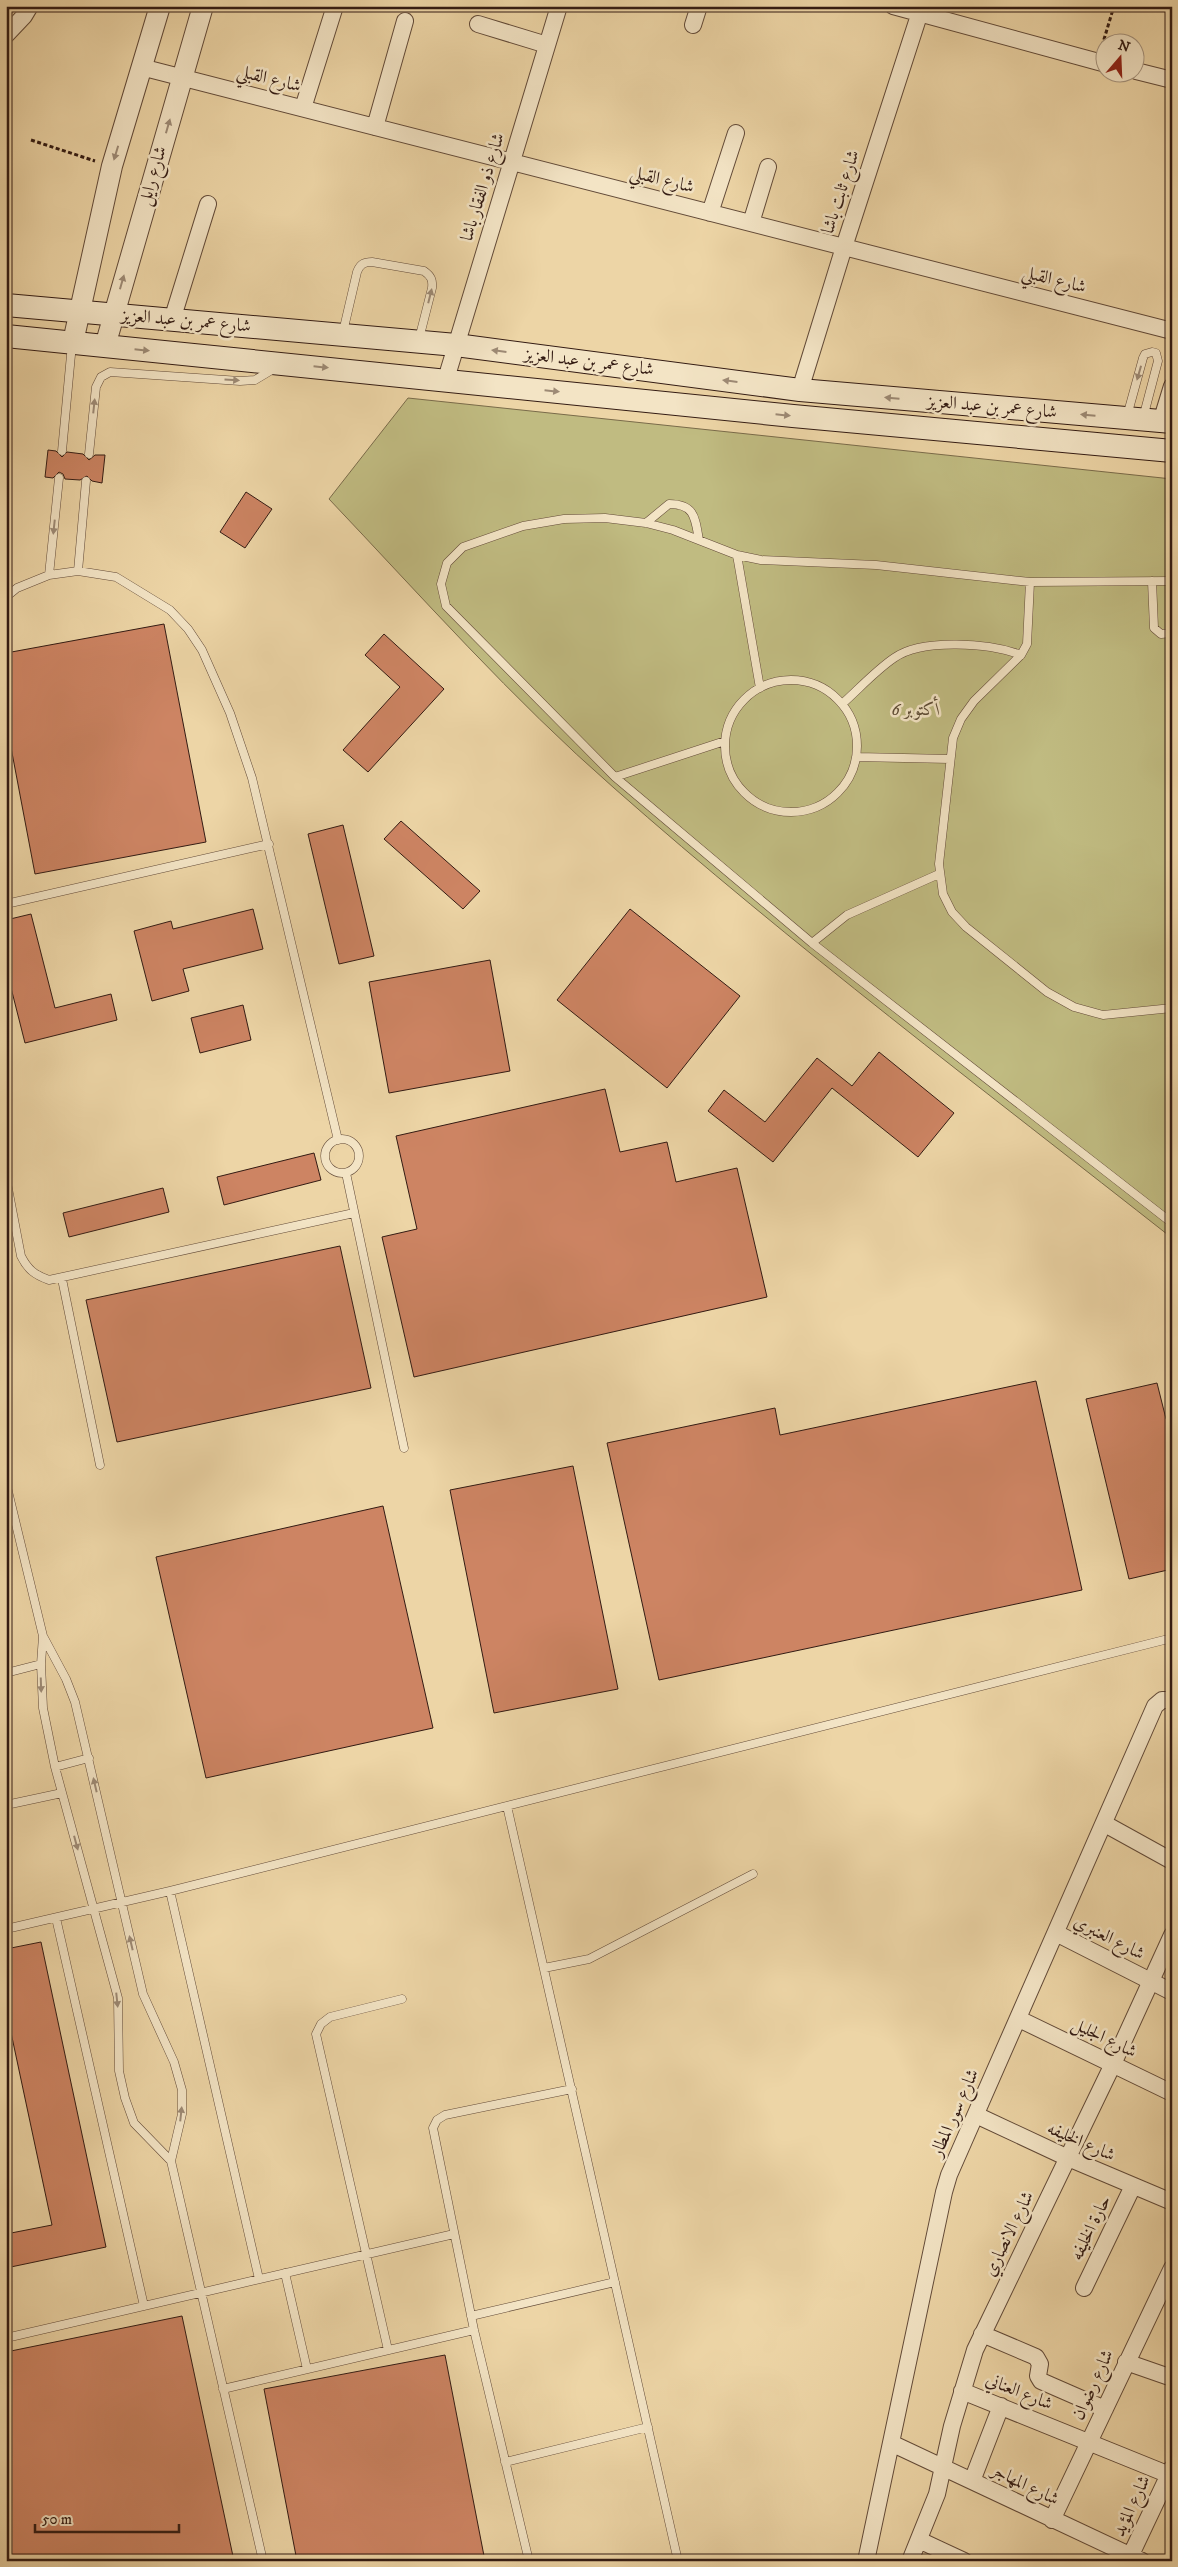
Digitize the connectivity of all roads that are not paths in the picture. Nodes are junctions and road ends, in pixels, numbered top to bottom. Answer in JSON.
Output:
{"nodes":[{"id":1,"x":30,"y":6,"type":"edge"},
{"id":2,"x":160,"y":6,"type":"edge"},
{"id":3,"x":203,"y":6,"type":"edge"},
{"id":4,"x":335,"y":6,"type":"edge"},
{"id":5,"x":559,"y":6,"type":"edge"},
{"id":6,"x":699,"y":6,"type":"edge"},
{"id":7,"x":892,"y":6,"type":"edge"},
{"id":8,"x":921,"y":10,"type":"edge"},
{"id":9,"x":405,"y":21,"type":"dead end"},
{"id":10,"x":478,"y":24,"type":"dead end"},
{"id":11,"x":693,"y":25,"type":"dead end"},
{"id":12,"x":6,"y":35,"type":"edge"},
{"id":13,"x":547,"y":44,"type":"junction"},
{"id":14,"x":1096,"y":61,"type":"edge"},
{"id":15,"x":142,"y":67,"type":"junction"},
{"id":16,"x":1146,"y":74,"type":"edge"},
{"id":17,"x":182,"y":77,"type":"junction"},
{"id":18,"x":1172,"y":80,"type":"edge"},
{"id":19,"x":302,"y":108,"type":"junction"},
{"id":20,"x":374,"y":127,"type":"junction"},
{"id":21,"x":736,"y":133,"type":"dead end"},
{"id":22,"x":511,"y":162,"type":"junction"},
{"id":23,"x":768,"y":167,"type":"dead end"},
{"id":24,"x":208,"y":204,"type":"dead end"},
{"id":25,"x":710,"y":213,"type":"junction"},
{"id":26,"x":751,"y":223,"type":"junction"},
{"id":27,"x":844,"y":247,"type":"junction"},
{"id":28,"x":6,"y":305,"type":"edge"},
{"id":29,"x":78,"y":311,"type":"junction"},
{"id":30,"x":113,"y":314,"type":"junction"},
{"id":31,"x":172,"y":320,"type":"junction"},
{"id":32,"x":1172,"y":331,"type":"edge"},
{"id":33,"x":6,"y":336,"type":"edge"},
{"id":34,"x":342,"y":336,"type":"junction"},
{"id":35,"x":73,"y":342,"type":"junction"},
{"id":36,"x":418,"y":343,"type":"junction"},
{"id":37,"x":456,"y":345,"type":"junction"},
{"id":38,"x":105,"y":346,"type":"junction"},
{"id":39,"x":281,"y":363,"type":"junction"},
{"id":40,"x":446,"y":379,"type":"junction"},
{"id":41,"x":1172,"y":386,"type":"edge"},
{"id":42,"x":800,"y":390,"type":"junction"},
{"id":43,"x":1151,"y":421,"type":"edge"},
{"id":44,"x":1172,"y":451,"type":"edge"},
{"id":45,"x":62,"y":452,"type":"dead end"},
{"id":46,"x":89,"y":454,"type":"dead end"},
{"id":47,"x":59,"y":478,"type":"dead end"},
{"id":48,"x":86,"y":481,"type":"dead end"},
{"id":49,"x":646,"y":523,"type":"junction"},
{"id":50,"x":699,"y":540,"type":"junction"},
{"id":51,"x":737,"y":556,"type":"junction"},
{"id":52,"x":78,"y":571,"type":"junction"},
{"id":53,"x":48,"y":575,"type":"junction"},
{"id":54,"x":1152,"y":581,"type":"junction"},
{"id":55,"x":1172,"y":581,"type":"edge"},
{"id":56,"x":1030,"y":582,"type":"junction"},
{"id":57,"x":6,"y":597,"type":"edge"},
{"id":58,"x":1172,"y":633,"type":"edge"},
{"id":59,"x":1021,"y":655,"type":"junction"},
{"id":60,"x":760,"y":688,"type":"junction"},
{"id":61,"x":842,"y":704,"type":"junction"},
{"id":62,"x":725,"y":741,"type":"junction"},
{"id":63,"x":857,"y":757,"type":"junction"},
{"id":64,"x":950,"y":759,"type":"junction"},
{"id":65,"x":615,"y":777,"type":"junction"},
{"id":66,"x":269,"y":844,"type":"junction"},
{"id":67,"x":939,"y":874,"type":"junction"},
{"id":68,"x":6,"y":904,"type":"edge"},
{"id":69,"x":812,"y":943,"type":"junction"},
{"id":70,"x":1172,"y":1008,"type":"edge"},
{"id":71,"x":338,"y":1140,"type":"junction"},
{"id":72,"x":346,"y":1173,"type":"junction"},
{"id":73,"x":6,"y":1178,"type":"edge"},
{"id":74,"x":354,"y":1213,"type":"junction"},
{"id":75,"x":1172,"y":1223,"type":"edge"},
{"id":76,"x":62,"y":1279,"type":"junction"},
{"id":77,"x":404,"y":1448,"type":"dead end"},
{"id":78,"x":100,"y":1464,"type":"dead end"},
{"id":79,"x":6,"y":1482,"type":"edge"},
{"id":80,"x":43,"y":1636,"type":"junction"},
{"id":81,"x":1172,"y":1638,"type":"edge"},
{"id":82,"x":41,"y":1664,"type":"junction"},
{"id":83,"x":6,"y":1673,"type":"edge"},
{"id":84,"x":1172,"y":1700,"type":"edge"},
{"id":85,"x":89,"y":1758,"type":"junction"},
{"id":86,"x":55,"y":1767,"type":"junction"},
{"id":87,"x":62,"y":1792,"type":"junction"},
{"id":88,"x":6,"y":1805,"type":"edge"},
{"id":89,"x":507,"y":1806,"type":"junction"},
{"id":90,"x":1105,"y":1824,"type":"junction"},
{"id":91,"x":1172,"y":1861,"type":"edge"},
{"id":92,"x":753,"y":1874,"type":"dead end"},
{"id":93,"x":170,"y":1891,"type":"junction"},
{"id":94,"x":122,"y":1903,"type":"junction"},
{"id":95,"x":94,"y":1910,"type":"junction"},
{"id":96,"x":56,"y":1918,"type":"junction"},
{"id":97,"x":6,"y":1929,"type":"edge"},
{"id":98,"x":1056,"y":1933,"type":"junction"},
{"id":99,"x":1172,"y":1935,"type":"edge"},
{"id":100,"x":544,"y":1968,"type":"junction"},
{"id":101,"x":1150,"y":1981,"type":"junction"},
{"id":102,"x":1172,"y":1992,"type":"edge"},
{"id":103,"x":402,"y":2000,"type":"dead end"},
{"id":104,"x":1020,"y":2019,"type":"junction"},
{"id":105,"x":1113,"y":2064,"type":"junction"},
{"id":106,"x":572,"y":2089,"type":"junction"},
{"id":107,"x":1172,"y":2093,"type":"edge"},
{"id":108,"x":976,"y":2115,"type":"junction"},
{"id":109,"x":1068,"y":2158,"type":"junction"},
{"id":110,"x":171,"y":2161,"type":"junction"},
{"id":111,"x":1134,"y":2186,"type":"junction"},
{"id":112,"x":1172,"y":2202,"type":"edge"},
{"id":113,"x":454,"y":2234,"type":"junction"},
{"id":114,"x":365,"y":2254,"type":"junction"},
{"id":115,"x":1172,"y":2268,"type":"edge"},
{"id":116,"x":286,"y":2273,"type":"junction"},
{"id":117,"x":259,"y":2279,"type":"junction"},
{"id":118,"x":615,"y":2282,"type":"junction"},
{"id":119,"x":1084,"y":2288,"type":"dead end"},
{"id":120,"x":201,"y":2292,"type":"junction"},
{"id":121,"x":144,"y":2306,"type":"junction"},
{"id":122,"x":471,"y":2316,"type":"junction"},
{"id":123,"x":474,"y":2330,"type":"junction"},
{"id":124,"x":982,"y":2334,"type":"junction"},
{"id":125,"x":6,"y":2338,"type":"edge"},
{"id":126,"x":388,"y":2350,"type":"junction"},
{"id":127,"x":1126,"y":2362,"type":"junction"},
{"id":128,"x":307,"y":2369,"type":"junction"},
{"id":129,"x":1172,"y":2378,"type":"edge"},
{"id":130,"x":223,"y":2389,"type":"junction"},
{"id":131,"x":962,"y":2390,"type":"junction"},
{"id":132,"x":1000,"y":2406,"type":"junction"},
{"id":133,"x":1104,"y":2409,"type":"junction"},
{"id":134,"x":648,"y":2427,"type":"junction"},
{"id":135,"x":1089,"y":2442,"type":"junction"},
{"id":136,"x":891,"y":2443,"type":"junction"},
{"id":137,"x":505,"y":2462,"type":"junction"},
{"id":138,"x":943,"y":2467,"type":"junction"},
{"id":139,"x":1171,"y":2473,"type":"edge"},
{"id":140,"x":972,"y":2481,"type":"junction"},
{"id":141,"x":1052,"y":2520,"type":"junction"},
{"id":142,"x":919,"y":2540,"type":"junction"},
{"id":143,"x":1133,"y":2559,"type":"edge"},
{"id":144,"x":262,"y":2561,"type":"edge"},
{"id":145,"x":529,"y":2561,"type":"edge"},
{"id":146,"x":678,"y":2561,"type":"edge"},
{"id":147,"x":866,"y":2561,"type":"edge"},
{"id":148,"x":910,"y":2561,"type":"edge"},
{"id":149,"x":964,"y":2561,"type":"edge"}],
"edges":[{"from":1,"to":12,"type":"street"},
{"from":2,"to":15,"type":"street"},
{"from":3,"to":17,"type":"street","name":"شارع رايل"},
{"from":4,"to":19,"type":"street"},
{"from":5,"to":13,"type":"street","name":"شارع ذو الفقار باشا"},
{"from":6,"to":11,"type":"street"},
{"from":7,"to":8,"type":"street"},
{"from":8,"to":14,"type":"street"},
{"from":8,"to":27,"type":"street","name":"شارع ثابت باشا"},
{"from":9,"to":20,"type":"street"},
{"from":10,"to":13,"type":"street"},
{"from":13,"to":22,"type":"street","name":"شارع ذو الفقار باشا"},
{"from":15,"to":17,"type":"street","name":"شارع القبلي"},
{"from":15,"to":29,"type":"street","one_way":true},
{"from":16,"to":18,"type":"street"},
{"from":17,"to":19,"type":"street","name":"شارع القبلي"},
{"from":30,"to":17,"type":"street","name":"شارع رايل","one_way":true},
{"from":19,"to":20,"type":"street","name":"شارع القبلي"},
{"from":20,"to":22,"type":"street","name":"شارع القبلي"},
{"from":21,"to":25,"type":"street"},
{"from":22,"to":25,"type":"street","name":"شارع القبلي"},
{"from":22,"to":37,"type":"street","name":"شارع ذو الفقار باشا"},
{"from":23,"to":26,"type":"street"},
{"from":24,"to":31,"type":"street"},
{"from":25,"to":26,"type":"street","name":"شارع القبلي"},
{"from":26,"to":27,"type":"street","name":"شارع القبلي"},
{"from":27,"to":32,"type":"street","name":"شارع القبلي"},
{"from":27,"to":42,"type":"street","name":"شارع ثابت باشا"},
{"from":28,"to":29,"type":"main road","name":"شارع عمر بن عبد العزيز"},
{"from":29,"to":30,"type":"main road","name":"شارع عمر بن عبد العزيز"},
{"from":29,"to":35,"type":"street"},
{"from":30,"to":31,"type":"main road","name":"شارع عمر بن عبد العزيز"},
{"from":30,"to":38,"type":"street","name":"شارع رايل"},
{"from":31,"to":34,"type":"main road","name":"شارع عمر بن عبد العزيز"},
{"from":33,"to":35,"type":"main road","name":"شارع عمر بن عبد العزيز"},
{"from":34,"to":36,"type":"main road","name":"شارع عمر بن عبد العزيز"},
{"from":36,"to":34,"type":"lane","one_way":true},
{"from":35,"to":38,"type":"main road","name":"شارع عمر بن عبد العزيز"},
{"from":35,"to":45,"type":"lane"},
{"from":36,"to":37,"type":"main road","name":"شارع عمر بن عبد العزيز"},
{"from":37,"to":40,"type":"street","name":"شارع ذو الفقار باشا"},
{"from":42,"to":37,"type":"main road","name":"شارع عمر بن عبد العزيز","one_way":true},
{"from":38,"to":39,"type":"main road","name":"شارع عمر بن عبد العزيز","one_way":true},
{"from":39,"to":40,"type":"main road","name":"شارع عمر بن عبد العزيز","one_way":true},
{"from":46,"to":39,"type":"lane","one_way":true},
{"from":40,"to":44,"type":"main road","name":"شارع عمر بن عبد العزيز","one_way":true},
{"from":41,"to":43,"type":"street"},
{"from":43,"to":42,"type":"main road","name":"شارع عمر بن عبد العزيز","one_way":true},
{"from":43,"to":43,"type":"lane","one_way":true},
{"from":47,"to":53,"type":"lane","one_way":true},
{"from":48,"to":52,"type":"lane"},
{"from":49,"to":50,"type":"lane"},
{"from":49,"to":50,"type":"lane"},
{"from":49,"to":65,"type":"lane"},
{"from":50,"to":51,"type":"lane"},
{"from":51,"to":56,"type":"lane"},
{"from":51,"to":60,"type":"lane"},
{"from":52,"to":53,"type":"lane"},
{"from":52,"to":66,"type":"lane"},
{"from":53,"to":57,"type":"lane"},
{"from":54,"to":55,"type":"lane"},
{"from":54,"to":56,"type":"lane"},
{"from":54,"to":58,"type":"lane"},
{"from":56,"to":59,"type":"lane"},
{"from":59,"to":61,"type":"lane"},
{"from":59,"to":64,"type":"lane"},
{"from":60,"to":61,"type":"lane"},
{"from":60,"to":62,"type":"lane"},
{"from":61,"to":63,"type":"lane"},
{"from":62,"to":63,"type":"lane"},
{"from":62,"to":65,"type":"lane"},
{"from":63,"to":64,"type":"lane"},
{"from":64,"to":67,"type":"lane"},
{"from":65,"to":69,"type":"lane"},
{"from":66,"to":68,"type":"lane"},
{"from":66,"to":71,"type":"lane"},
{"from":67,"to":69,"type":"lane"},
{"from":67,"to":70,"type":"lane"},
{"from":69,"to":75,"type":"lane"},
{"from":71,"to":72,"type":"lane"},
{"from":71,"to":72,"type":"lane"},
{"from":72,"to":74,"type":"lane"},
{"from":73,"to":76,"type":"lane"},
{"from":74,"to":76,"type":"lane"},
{"from":74,"to":77,"type":"lane"},
{"from":76,"to":78,"type":"lane"},
{"from":79,"to":80,"type":"lane"},
{"from":80,"to":82,"type":"lane"},
{"from":80,"to":85,"type":"lane"},
{"from":81,"to":89,"type":"lane"},
{"from":82,"to":83,"type":"lane"},
{"from":82,"to":86,"type":"lane","one_way":true},
{"from":84,"to":90,"type":"street","name":"شارع سور المطار"},
{"from":85,"to":86,"type":"lane"},
{"from":94,"to":85,"type":"lane","one_way":true},
{"from":86,"to":87,"type":"lane"},
{"from":87,"to":88,"type":"lane"},
{"from":87,"to":95,"type":"lane","one_way":true},
{"from":89,"to":93,"type":"lane"},
{"from":89,"to":100,"type":"lane"},
{"from":90,"to":91,"type":"street"},
{"from":90,"to":98,"type":"street","name":"شارع سور المطار"},
{"from":92,"to":100,"type":"lane"},
{"from":93,"to":94,"type":"lane"},
{"from":93,"to":117,"type":"lane"},
{"from":94,"to":95,"type":"lane"},
{"from":110,"to":94,"type":"lane","one_way":true},
{"from":95,"to":96,"type":"lane"},
{"from":95,"to":110,"type":"lane","one_way":true},
{"from":96,"to":97,"type":"lane"},
{"from":96,"to":121,"type":"lane"},
{"from":98,"to":101,"type":"street","name":"شارع العنبري"},
{"from":98,"to":104,"type":"street","name":"شارع سور المطار"},
{"from":99,"to":101,"type":"street","name":"شارع الانصاري"},
{"from":100,"to":106,"type":"lane"},
{"from":101,"to":102,"type":"street","name":"شارع العنبري"},
{"from":101,"to":105,"type":"street","name":"شارع الانصاري"},
{"from":103,"to":114,"type":"lane"},
{"from":104,"to":105,"type":"street","name":"شارع الجليل"},
{"from":104,"to":108,"type":"street","name":"شارع سور المطار"},
{"from":105,"to":107,"type":"street","name":"شارع الجليل"},
{"from":105,"to":109,"type":"street","name":"شارع الانصاري"},
{"from":106,"to":113,"type":"lane"},
{"from":106,"to":118,"type":"lane"},
{"from":108,"to":109,"type":"street","name":"شارع الخليفه"},
{"from":108,"to":136,"type":"street","name":"شارع سور المطار"},
{"from":109,"to":111,"type":"street","name":"شارع الخليفه"},
{"from":109,"to":124,"type":"street","name":"شارع الانصاري"},
{"from":110,"to":120,"type":"lane"},
{"from":111,"to":112,"type":"street","name":"شارع الخليفه"},
{"from":111,"to":119,"type":"street","name":"حارة الخليفه"},
{"from":113,"to":114,"type":"lane"},
{"from":113,"to":122,"type":"lane"},
{"from":114,"to":116,"type":"lane"},
{"from":114,"to":126,"type":"lane"},
{"from":115,"to":127,"type":"street","name":"شارع رضوان"},
{"from":116,"to":117,"type":"lane"},
{"from":116,"to":128,"type":"lane"},
{"from":117,"to":120,"type":"lane"},
{"from":118,"to":122,"type":"lane"},
{"from":118,"to":134,"type":"lane"},
{"from":120,"to":121,"type":"lane"},
{"from":120,"to":130,"type":"lane"},
{"from":121,"to":125,"type":"lane"},
{"from":122,"to":123,"type":"lane"},
{"from":123,"to":126,"type":"lane"},
{"from":123,"to":137,"type":"lane"},
{"from":124,"to":131,"type":"street","name":"شارع الانصاري"},
{"from":124,"to":133,"type":"street"},
{"from":126,"to":128,"type":"lane"},
{"from":127,"to":129,"type":"street"},
{"from":127,"to":133,"type":"street","name":"شارع رضوان"},
{"from":128,"to":130,"type":"lane"},
{"from":130,"to":144,"type":"lane"},
{"from":131,"to":132,"type":"street","name":"شارع العناني"},
{"from":131,"to":138,"type":"street","name":"شارع الانصاري"},
{"from":132,"to":135,"type":"street","name":"شارع العناني"},
{"from":132,"to":140,"type":"street"},
{"from":133,"to":135,"type":"street","name":"شارع رضوان"},
{"from":134,"to":137,"type":"lane"},
{"from":134,"to":146,"type":"lane"},
{"from":135,"to":139,"type":"street","name":"شارع العناني"},
{"from":135,"to":141,"type":"street","name":"شارع رضوان"},
{"from":136,"to":138,"type":"street","name":"شارع المهاجر"},
{"from":136,"to":147,"type":"street","name":"شارع سور المطار"},
{"from":137,"to":145,"type":"lane"},
{"from":138,"to":140,"type":"street","name":"شارع المهاجر"},
{"from":138,"to":142,"type":"street","name":"شارع الانصاري"},
{"from":139,"to":143,"type":"street","name":"شارع المؤيد"},
{"from":140,"to":141,"type":"street","name":"شارع المهاجر"},
{"from":141,"to":143,"type":"street","name":"شارع المهاجر"},
{"from":142,"to":148,"type":"street","name":"شارع الانصاري"},
{"from":142,"to":149,"type":"street"}]}
